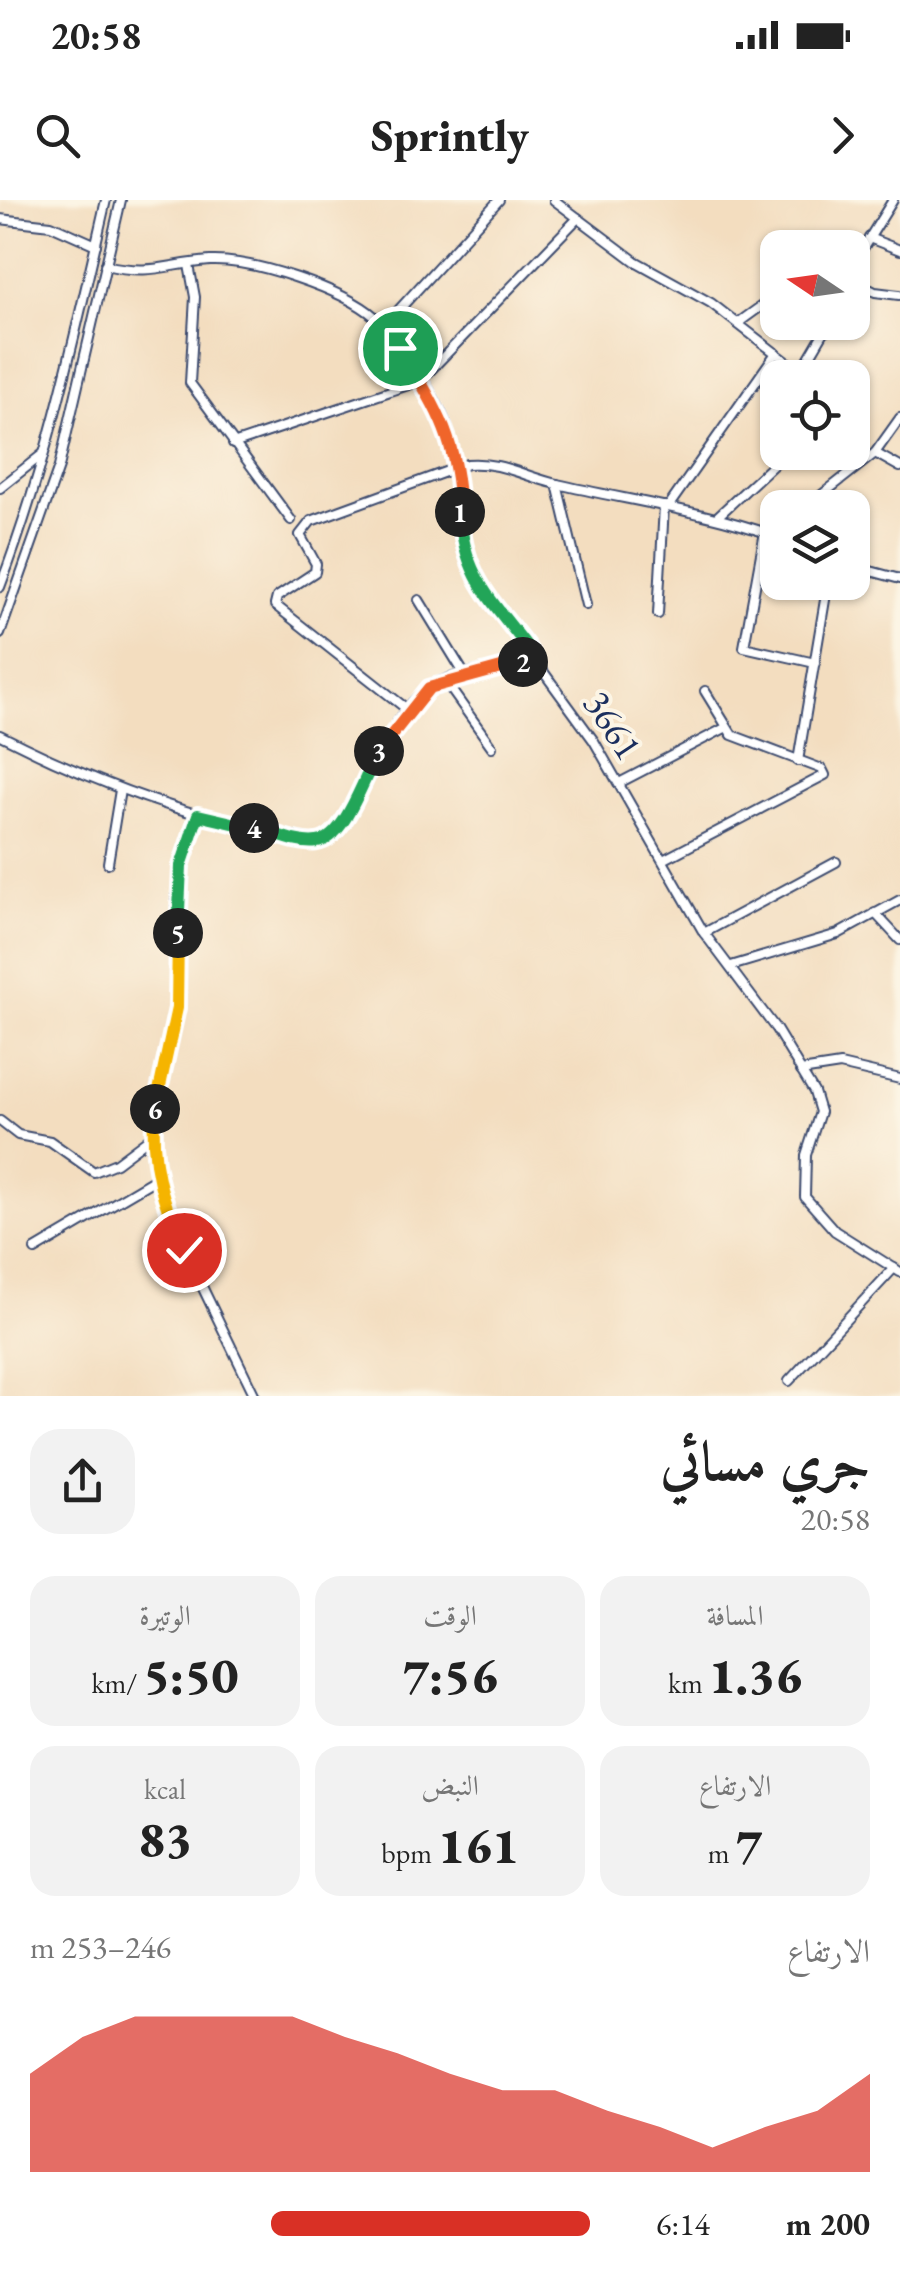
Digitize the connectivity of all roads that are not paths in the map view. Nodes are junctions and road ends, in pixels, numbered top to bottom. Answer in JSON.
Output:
{"nodes":[{"id":1,"x":106,"y":200,"type":"edge"},
{"id":2,"x":120,"y":200,"type":"edge"},
{"id":3,"x":499,"y":200,"type":"edge"},
{"id":4,"x":554,"y":200,"type":"edge"},
{"id":5,"x":893,"y":200,"type":"edge"},
{"id":6,"x":578,"y":218,"type":"junction"},
{"id":7,"x":0,"y":219,"type":"edge"},
{"id":8,"x":870,"y":238,"type":"joint"},
{"id":9,"x":96,"y":244,"type":"junction"},
{"id":10,"x":109,"y":248,"type":"junction"},
{"id":11,"x":900,"y":250,"type":"edge"},
{"id":12,"x":105,"y":264,"type":"junction"},
{"id":13,"x":189,"y":265,"type":"junction"},
{"id":14,"x":870,"y":289,"type":"edge"},
{"id":15,"x":899,"y":296,"type":"edge"},
{"id":16,"x":760,"y":307,"type":"edge"},
{"id":17,"x":738,"y":323,"type":"junction"},
{"id":18,"x":384,"y":326,"type":"junction"},
{"id":19,"x":776,"y":353,"type":"junction"},
{"id":20,"x":784,"y":360,"type":"edge"},
{"id":21,"x":420,"y":380,"type":"junction"},
{"id":22,"x":900,"y":418,"type":"edge"},
{"id":23,"x":233,"y":444,"type":"junction"},
{"id":24,"x":44,"y":453,"type":"junction"},
{"id":25,"x":875,"y":453,"type":"junction"},
{"id":26,"x":900,"y":467,"type":"edge"},
{"id":27,"x":457,"y":469,"type":"junction"},
{"id":28,"x":768,"y":470,"type":"edge"},
{"id":29,"x":557,"y":484,"type":"junction"},
{"id":30,"x":2,"y":485,"type":"edge"},
{"id":31,"x":828,"y":490,"type":"edge"},
{"id":32,"x":666,"y":506,"type":"junction"},
{"id":33,"x":717,"y":517,"type":"junction"},
{"id":34,"x":291,"y":520,"type":"dead end"},
{"id":35,"x":760,"y":531,"type":"edge"},
{"id":36,"x":870,"y":571,"type":"edge"},
{"id":37,"x":900,"y":579,"type":"edge"},
{"id":38,"x":760,"y":580,"type":"edge"},
{"id":39,"x":0,"y":587,"type":"edge"},
{"id":40,"x":419,"y":600,"type":"dead end"},
{"id":41,"x":825,"y":600,"type":"edge"},
{"id":42,"x":586,"y":605,"type":"dead end"},
{"id":43,"x":658,"y":614,"type":"dead end"},
{"id":44,"x":0,"y":634,"type":"edge"},
{"id":45,"x":533,"y":657,"type":"junction"},
{"id":46,"x":815,"y":663,"type":"junction"},
{"id":47,"x":466,"y":675,"type":"junction"},
{"id":48,"x":445,"y":681,"type":"junction"},
{"id":49,"x":705,"y":691,"type":"dead end"},
{"id":50,"x":408,"y":710,"type":"junction"},
{"id":51,"x":725,"y":728,"type":"junction"},
{"id":52,"x":0,"y":735,"type":"edge"},
{"id":53,"x":492,"y":748,"type":"dead end"},
{"id":54,"x":798,"y":760,"type":"junction"},
{"id":55,"x":619,"y":783,"type":"junction"},
{"id":56,"x":120,"y":790,"type":"junction"},
{"id":57,"x":198,"y":815,"type":"junction"},
{"id":58,"x":664,"y":860,"type":"junction"},
{"id":59,"x":836,"y":862,"type":"dead end"},
{"id":60,"x":108,"y":863,"type":"dead end"},
{"id":61,"x":900,"y":900,"type":"edge"},
{"id":62,"x":874,"y":914,"type":"junction"},
{"id":63,"x":704,"y":933,"type":"junction"},
{"id":64,"x":900,"y":940,"type":"edge"},
{"id":65,"x":731,"y":966,"type":"junction"},
{"id":66,"x":801,"y":1071,"type":"junction"},
{"id":67,"x":900,"y":1078,"type":"edge"},
{"id":68,"x":0,"y":1121,"type":"edge"},
{"id":69,"x":152,"y":1136,"type":"junction"},
{"id":70,"x":157,"y":1178,"type":"junction"},
{"id":71,"x":35,"y":1250,"type":"dead end"},
{"id":72,"x":897,"y":1270,"type":"edge"},
{"id":73,"x":789,"y":1381,"type":"dead end"},
{"id":74,"x":255,"y":1396,"type":"edge"}],
"edges":[{"from":1,"to":9,"type":"street"},
{"from":2,"to":10,"type":"street"},
{"from":3,"to":18,"type":"street"},
{"from":4,"to":6,"type":"street"},
{"from":5,"to":8,"type":"street"},
{"from":6,"to":17,"type":"street"},
{"from":6,"to":21,"type":"street"},
{"from":7,"to":9,"type":"street"},
{"from":8,"to":11,"type":"street"},
{"from":9,"to":10,"type":"street"},
{"from":9,"to":24,"type":"street"},
{"from":10,"to":12,"type":"street"},
{"from":12,"to":13,"type":"street","name":"3661"},
{"from":12,"to":44,"type":"street"},
{"from":13,"to":18,"type":"street","name":"3661"},
{"from":13,"to":23,"type":"street"},
{"from":14,"to":15,"type":"street"},
{"from":16,"to":17,"type":"street"},
{"from":17,"to":19,"type":"street"},
{"from":18,"to":21,"type":"street","name":"3661"},
{"from":19,"to":20,"type":"street"},
{"from":19,"to":32,"type":"street"},
{"from":21,"to":23,"type":"street"},
{"from":21,"to":27,"type":"street","name":"3661"},
{"from":22,"to":25,"type":"street"},
{"from":23,"to":34,"type":"street"},
{"from":24,"to":30,"type":"street"},
{"from":24,"to":39,"type":"street"},
{"from":25,"to":26,"type":"street"},
{"from":25,"to":31,"type":"street"},
{"from":27,"to":29,"type":"street"},
{"from":27,"to":45,"type":"street","name":"3661"},
{"from":27,"to":50,"type":"street"},
{"from":28,"to":33,"type":"street"},
{"from":29,"to":32,"type":"street"},
{"from":29,"to":42,"type":"street"},
{"from":32,"to":33,"type":"street"},
{"from":32,"to":43,"type":"street"},
{"from":33,"to":35,"type":"street"},
{"from":36,"to":37,"type":"street"},
{"from":38,"to":46,"type":"street"},
{"from":40,"to":47,"type":"street"},
{"from":41,"to":46,"type":"street"},
{"from":45,"to":47,"type":"street"},
{"from":45,"to":55,"type":"street","name":"3661"},
{"from":46,"to":54,"type":"street"},
{"from":47,"to":48,"type":"street"},
{"from":48,"to":50,"type":"street"},
{"from":48,"to":53,"type":"street"},
{"from":49,"to":51,"type":"street"},
{"from":50,"to":57,"type":"street"},
{"from":51,"to":54,"type":"street"},
{"from":51,"to":55,"type":"street"},
{"from":52,"to":56,"type":"street"},
{"from":54,"to":58,"type":"street"},
{"from":55,"to":58,"type":"street","name":"3661"},
{"from":56,"to":57,"type":"street"},
{"from":56,"to":60,"type":"street"},
{"from":57,"to":69,"type":"street"},
{"from":58,"to":63,"type":"street","name":"3661"},
{"from":59,"to":63,"type":"street"},
{"from":61,"to":62,"type":"street"},
{"from":62,"to":64,"type":"street"},
{"from":62,"to":65,"type":"street"},
{"from":63,"to":65,"type":"street","name":"3661"},
{"from":65,"to":66,"type":"street","name":"3661"},
{"from":66,"to":67,"type":"street"},
{"from":66,"to":72,"type":"street","name":"3661"},
{"from":68,"to":69,"type":"street"},
{"from":69,"to":70,"type":"street"},
{"from":70,"to":71,"type":"street"},
{"from":70,"to":74,"type":"street"},
{"from":72,"to":73,"type":"street"}]}
